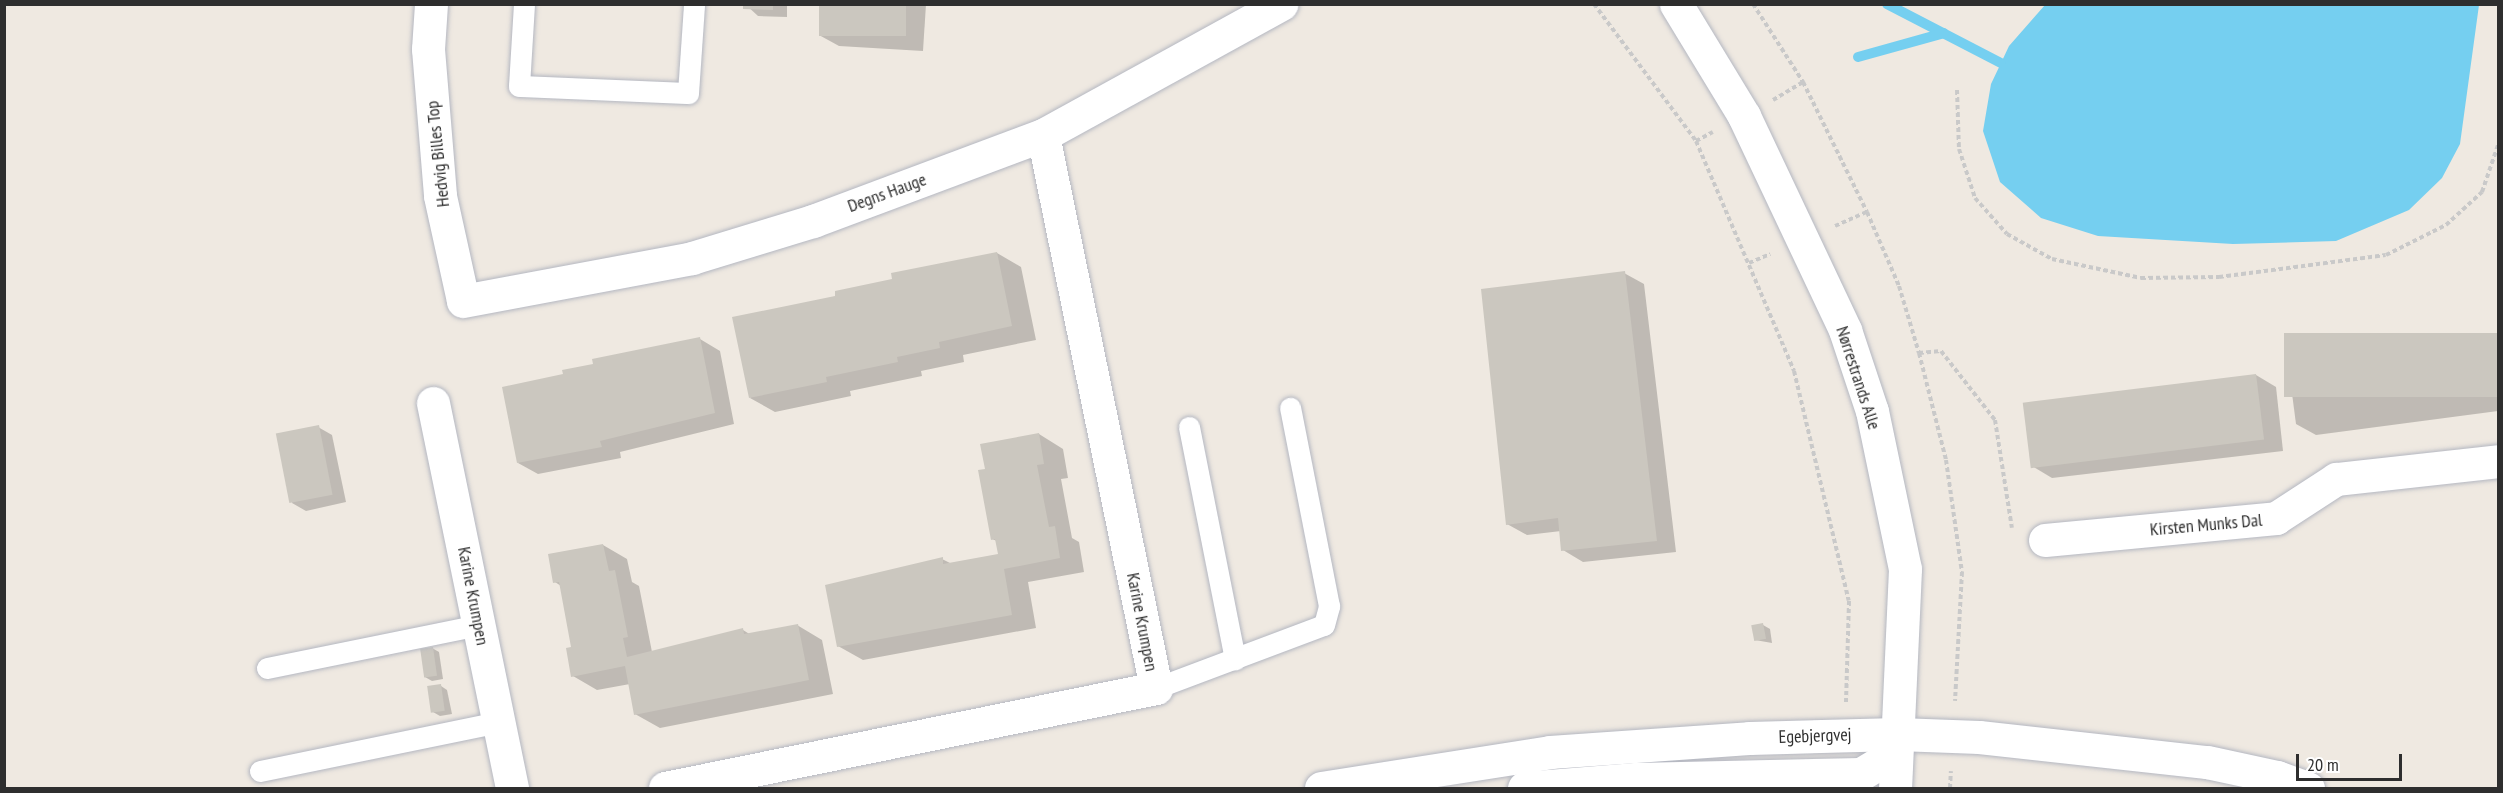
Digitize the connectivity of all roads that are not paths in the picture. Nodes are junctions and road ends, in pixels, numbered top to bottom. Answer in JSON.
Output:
{"nodes":[{"id":1,"x":431,"y":4,"type":"edge"},
{"id":2,"x":524,"y":4,"type":"edge"},
{"id":3,"x":694,"y":4,"type":"edge"},
{"id":4,"x":1281,"y":4,"type":"edge"},
{"id":5,"x":1676,"y":4,"type":"edge"},
{"id":6,"x":1043,"y":135,"type":"junction"},
{"id":7,"x":463,"y":301,"type":"joint"},
{"id":8,"x":433,"y":403,"type":"dead end"},
{"id":9,"x":1290,"y":408,"type":"dead end"},
{"id":10,"x":1189,"y":427,"type":"dead end"},
{"id":11,"x":2499,"y":461,"type":"edge"},
{"id":12,"x":2045,"y":540,"type":"road end"},
{"id":13,"x":479,"y":625,"type":"junction"},
{"id":14,"x":1235,"y":658,"type":"junction"},
{"id":15,"x":267,"y":668,"type":"dead end"},
{"id":16,"x":1156,"y":688,"type":"junction"},
{"id":17,"x":498,"y":722,"type":"junction"},
{"id":18,"x":1898,"y":734,"type":"junction"},
{"id":19,"x":260,"y":771,"type":"dead end"},
{"id":20,"x":512,"y":789,"type":"edge"},
{"id":21,"x":665,"y":789,"type":"edge"},
{"id":22,"x":1321,"y":789,"type":"edge"},
{"id":23,"x":1524,"y":789,"type":"edge"},
{"id":24,"x":1895,"y":789,"type":"edge"},
{"id":25,"x":2308,"y":789,"type":"edge"}],
"edges":[{"from":1,"to":7,"type":"street","name":"Hedvig Billes Top"},
{"from":2,"to":3,"type":"lane"},
{"from":4,"to":6,"type":"street","name":"Degns Hauge"},
{"from":5,"to":18,"type":"street","name":"Nørrestrands Alle"},
{"from":6,"to":7,"type":"street","name":"Degns Hauge"},
{"from":6,"to":16,"type":"street","name":"Karine Krumpen"},
{"from":8,"to":13,"type":"street","name":"Karine Krumpen"},
{"from":9,"to":14,"type":"lane"},
{"from":10,"to":14,"type":"lane"},
{"from":11,"to":12,"type":"street","name":"Kirsten Munks Dal"},
{"from":13,"to":15,"type":"lane"},
{"from":13,"to":17,"type":"street","name":"Karine Krumpen"},
{"from":14,"to":16,"type":"lane"},
{"from":16,"to":21,"type":"street","name":"Karine Krumpen"},
{"from":17,"to":19,"type":"lane"},
{"from":17,"to":20,"type":"street","name":"Karine Krumpen"},
{"from":18,"to":22,"type":"street","name":"Egebjergvej"},
{"from":18,"to":23,"type":"street"},
{"from":18,"to":24,"type":"street","name":"Nørrestrands Alle"},
{"from":18,"to":25,"type":"street","name":"Egebjergvej"}]}
